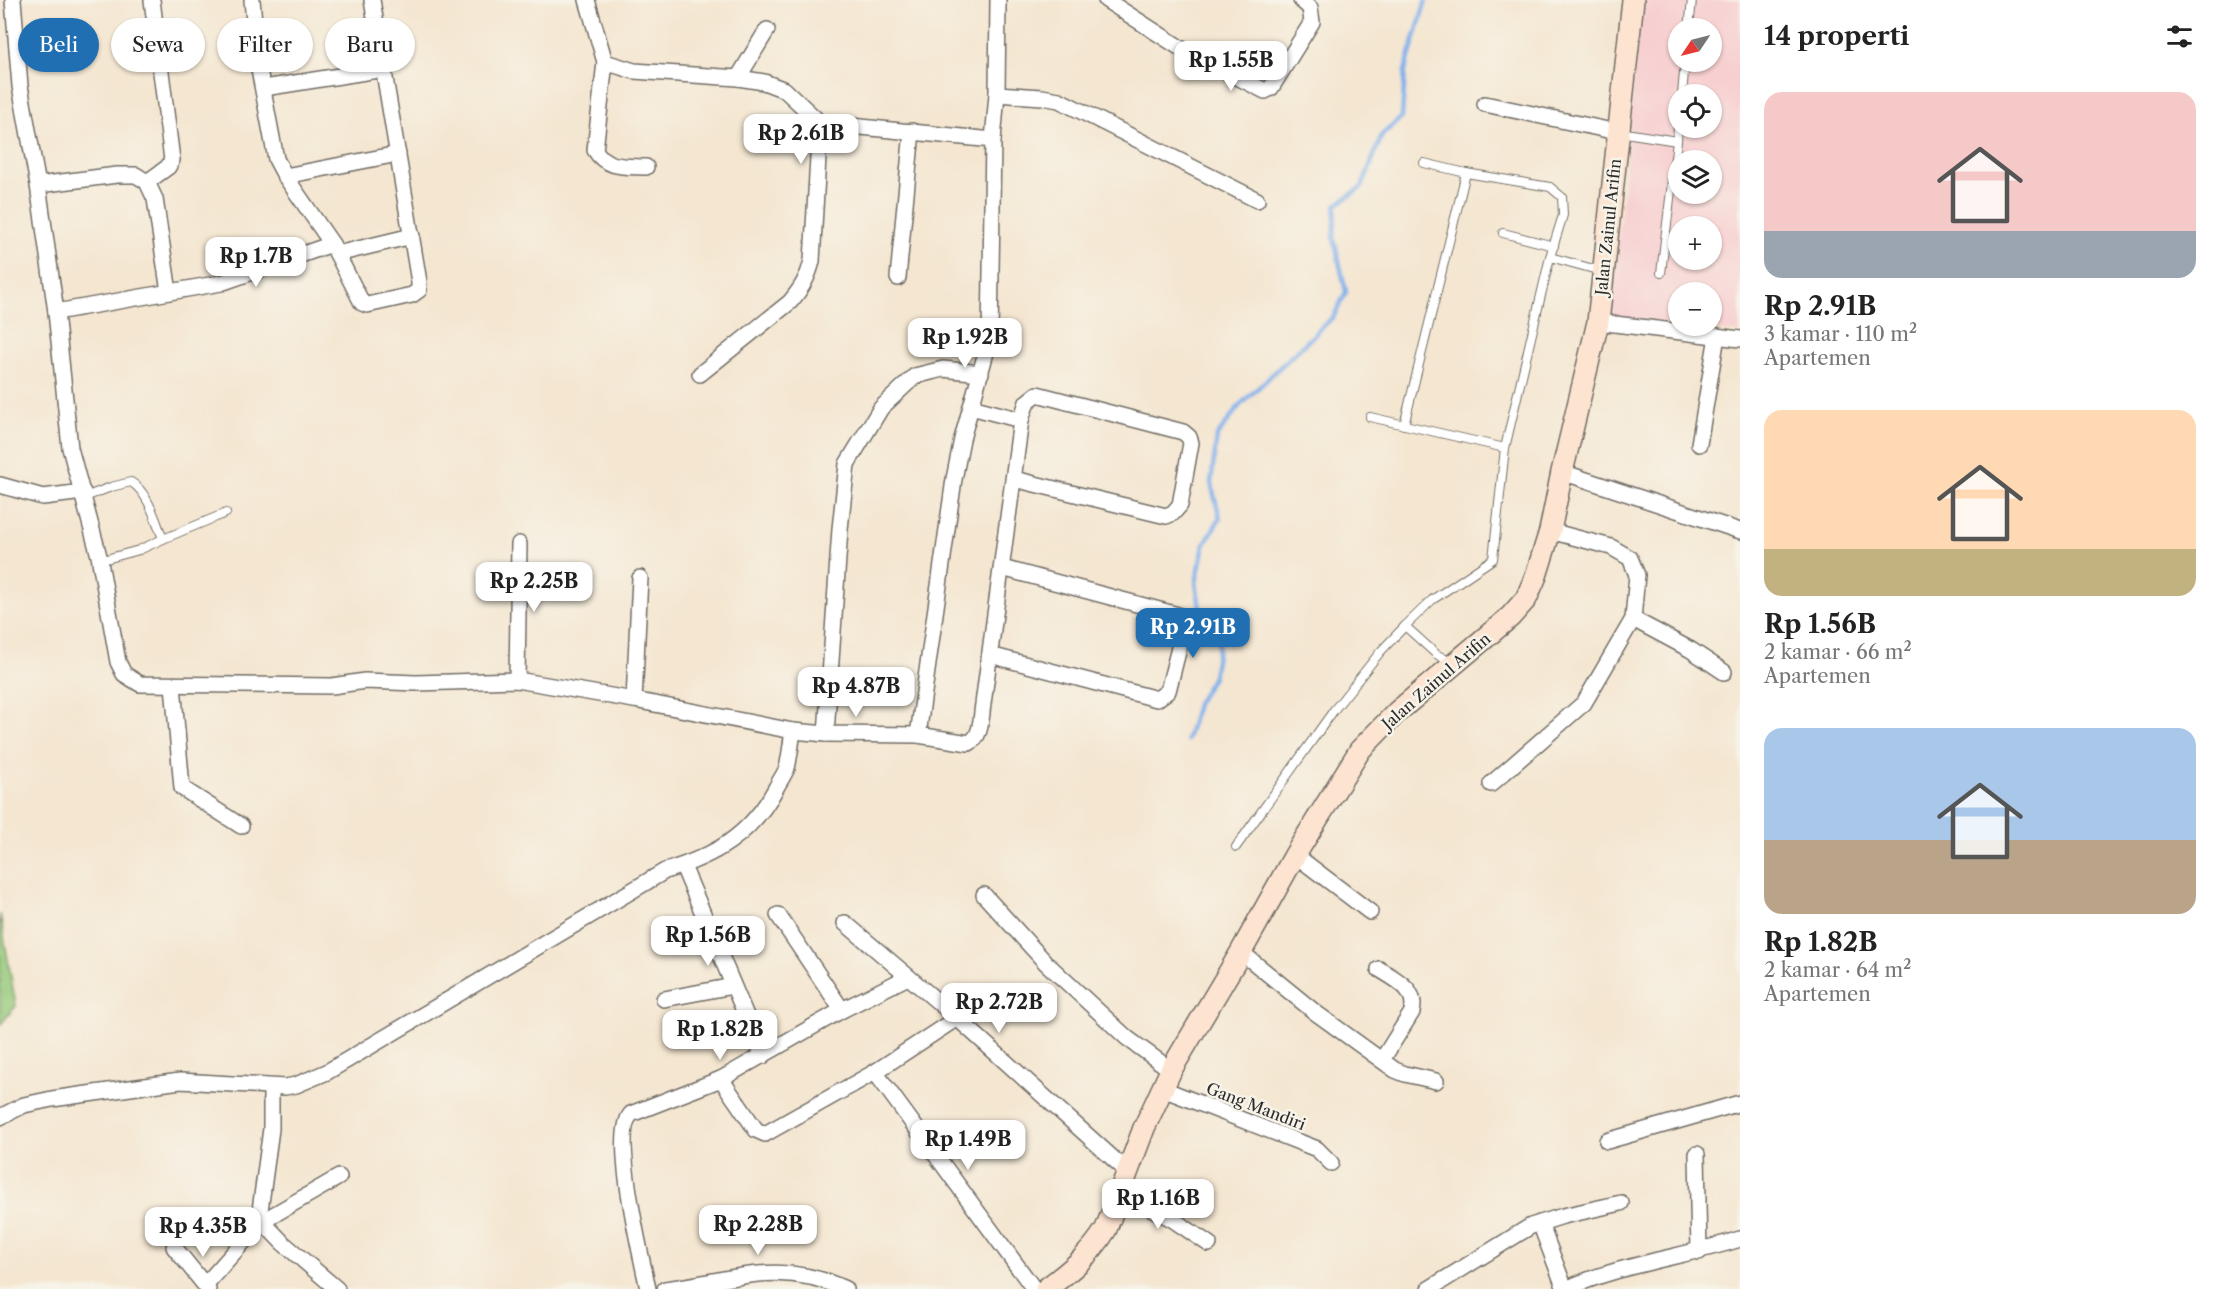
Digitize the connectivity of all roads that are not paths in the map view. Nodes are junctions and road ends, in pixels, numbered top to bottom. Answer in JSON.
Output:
{"nodes":[{"id":1,"x":13,"y":0,"type":"edge"},
{"id":2,"x":152,"y":0,"type":"edge"},
{"id":3,"x":252,"y":0,"type":"edge"},
{"id":4,"x":372,"y":0,"type":"edge"},
{"id":5,"x":587,"y":0,"type":"edge"},
{"id":6,"x":998,"y":0,"type":"edge"},
{"id":7,"x":1106,"y":0,"type":"edge"},
{"id":8,"x":1301,"y":0,"type":"edge"},
{"id":9,"x":1633,"y":0,"type":"edge"},
{"id":10,"x":1692,"y":0,"type":"edge"},
{"id":11,"x":375,"y":18,"type":"edge"},
{"id":12,"x":1690,"y":18,"type":"edge"},
{"id":13,"x":767,"y":30,"type":"dead end"},
{"id":14,"x":605,"y":62,"type":"junction"},
{"id":15,"x":365,"y":72,"type":"edge"},
{"id":16,"x":384,"y":72,"type":"edge"},
{"id":17,"x":738,"y":78,"type":"junction"},
{"id":18,"x":264,"y":88,"type":"junction"},
{"id":19,"x":997,"y":94,"type":"junction"},
{"id":20,"x":1485,"y":104,"type":"dead end"},
{"id":21,"x":820,"y":123,"type":"junction"},
{"id":22,"x":912,"y":131,"type":"junction"},
{"id":23,"x":1617,"y":132,"type":"junction"},
{"id":24,"x":1677,"y":138,"type":"edge"},
{"id":25,"x":993,"y":140,"type":"junction"},
{"id":26,"x":1677,"y":141,"type":"junction"},
{"id":27,"x":398,"y":154,"type":"junction"},
{"id":28,"x":1424,"y":163,"type":"dead end"},
{"id":29,"x":645,"y":167,"type":"dead end"},
{"id":30,"x":1466,"y":173,"type":"junction"},
{"id":31,"x":285,"y":176,"type":"junction"},
{"id":32,"x":147,"y":182,"type":"junction"},
{"id":33,"x":38,"y":186,"type":"junction"},
{"id":34,"x":1257,"y":200,"type":"dead end"},
{"id":35,"x":1503,"y":233,"type":"dead end"},
{"id":36,"x":412,"y":236,"type":"junction"},
{"id":37,"x":1554,"y":246,"type":"junction"},
{"id":38,"x":335,"y":249,"type":"junction"},
{"id":39,"x":1550,"y":257,"type":"junction"},
{"id":40,"x":1603,"y":271,"type":"junction"},
{"id":41,"x":1661,"y":273,"type":"dead end"},
{"id":42,"x":898,"y":278,"type":"dead end"},
{"id":43,"x":169,"y":292,"type":"junction"},
{"id":44,"x":56,"y":312,"type":"junction"},
{"id":45,"x":1598,"y":322,"type":"junction"},
{"id":46,"x":1668,"y":330,"type":"edge"},
{"id":47,"x":1717,"y":336,"type":"joint"},
{"id":48,"x":1740,"y":339,"type":"edge"},
{"id":49,"x":981,"y":373,"type":"junction"},
{"id":50,"x":700,"y":374,"type":"dead end"},
{"id":51,"x":971,"y":407,"type":"junction"},
{"id":52,"x":1370,"y":417,"type":"dead end"},
{"id":53,"x":1022,"y":420,"type":"junction"},
{"id":54,"x":1404,"y":425,"type":"junction"},
{"id":55,"x":1699,"y":444,"type":"dead end"},
{"id":56,"x":1505,"y":448,"type":"junction"},
{"id":57,"x":1562,"y":472,"type":"junction"},
{"id":58,"x":1014,"y":479,"type":"junction"},
{"id":59,"x":0,"y":485,"type":"edge"},
{"id":60,"x":84,"y":495,"type":"junction"},
{"id":61,"x":226,"y":513,"type":"dead end"},
{"id":62,"x":1550,"y":531,"type":"junction"},
{"id":63,"x":1740,"y":531,"type":"edge"},
{"id":64,"x":163,"y":539,"type":"junction"},
{"id":65,"x":519,"y":544,"type":"dead end"},
{"id":66,"x":99,"y":561,"type":"junction"},
{"id":67,"x":1002,"y":568,"type":"junction"},
{"id":68,"x":640,"y":578,"type":"dead end"},
{"id":69,"x":1633,"y":619,"type":"junction"},
{"id":70,"x":1405,"y":626,"type":"junction"},
{"id":71,"x":990,"y":655,"type":"junction"},
{"id":72,"x":1454,"y":664,"type":"junction"},
{"id":73,"x":1724,"y":672,"type":"dead end"},
{"id":74,"x":517,"y":681,"type":"junction"},
{"id":75,"x":173,"y":685,"type":"junction"},
{"id":76,"x":634,"y":700,"type":"junction"},
{"id":77,"x":793,"y":731,"type":"junction"},
{"id":78,"x":826,"y":734,"type":"junction"},
{"id":79,"x":918,"y":735,"type":"junction"},
{"id":80,"x":1491,"y":784,"type":"dead end"},
{"id":81,"x":241,"y":826,"type":"dead end"},
{"id":82,"x":1236,"y":847,"type":"dead end"},
{"id":83,"x":1295,"y":855,"type":"junction"},
{"id":84,"x":683,"y":866,"type":"junction"},
{"id":85,"x":984,"y":895,"type":"dead end"},
{"id":86,"x":1370,"y":912,"type":"dead end"},
{"id":87,"x":778,"y":915,"type":"dead end"},
{"id":88,"x":845,"y":923,"type":"dead end"},
{"id":89,"x":1241,"y":952,"type":"junction"},
{"id":90,"x":1379,"y":969,"type":"dead end"},
{"id":91,"x":908,"y":977,"type":"junction"},
{"id":92,"x":733,"y":986,"type":"junction"},
{"id":93,"x":664,"y":999,"type":"dead end"},
{"id":94,"x":842,"y":1010,"type":"junction"},
{"id":95,"x":957,"y":1018,"type":"junction"},
{"id":96,"x":762,"y":1056,"type":"junction"},
{"id":97,"x":1382,"y":1060,"type":"junction"},
{"id":98,"x":874,"y":1072,"type":"junction"},
{"id":99,"x":721,"y":1079,"type":"junction"},
{"id":100,"x":1167,"y":1079,"type":"junction"},
{"id":101,"x":1436,"y":1081,"type":"dead end"},
{"id":102,"x":271,"y":1087,"type":"junction"},
{"id":103,"x":1740,"y":1103,"type":"edge"},
{"id":104,"x":0,"y":1117,"type":"edge"},
{"id":105,"x":1607,"y":1141,"type":"dead end"},
{"id":106,"x":1697,"y":1154,"type":"dead end"},
{"id":107,"x":1331,"y":1163,"type":"dead end"},
{"id":108,"x":1128,"y":1172,"type":"junction"},
{"id":109,"x":339,"y":1178,"type":"dead end"},
{"id":110,"x":1121,"y":1193,"type":"junction"},
{"id":111,"x":1621,"y":1203,"type":"dead end"},
{"id":112,"x":261,"y":1222,"type":"junction"},
{"id":113,"x":1540,"y":1223,"type":"junction"},
{"id":114,"x":1740,"y":1239,"type":"edge"},
{"id":115,"x":1209,"y":1244,"type":"dead end"},
{"id":116,"x":174,"y":1247,"type":"dead end"},
{"id":117,"x":1699,"y":1252,"type":"junction"},
{"id":118,"x":727,"y":1283,"type":"edge"},
{"id":119,"x":206,"y":1287,"type":"edge"},
{"id":120,"x":839,"y":1288,"type":"edge"},
{"id":121,"x":337,"y":1289,"type":"edge"},
{"id":122,"x":648,"y":1289,"type":"edge"},
{"id":123,"x":665,"y":1289,"type":"edge"},
{"id":124,"x":1034,"y":1289,"type":"edge"},
{"id":125,"x":1046,"y":1289,"type":"edge"},
{"id":126,"x":1429,"y":1289,"type":"edge"},
{"id":127,"x":1566,"y":1289,"type":"edge"}],
"edges":[{"from":1,"to":33,"type":"street"},
{"from":2,"to":32,"type":"street"},
{"from":3,"to":18,"type":"street"},
{"from":4,"to":11,"type":"street"},
{"from":5,"to":14,"type":"street"},
{"from":6,"to":19,"type":"street"},
{"from":7,"to":8,"type":"street"},
{"from":9,"to":23,"type":"street","name":"Jalan Zainul Arifin"},
{"from":10,"to":12,"type":"lane"},
{"from":13,"to":17,"type":"street"},
{"from":14,"to":17,"type":"street"},
{"from":14,"to":29,"type":"street"},
{"from":15,"to":18,"type":"street"},
{"from":16,"to":27,"type":"street"},
{"from":17,"to":21,"type":"street"},
{"from":18,"to":31,"type":"street"},
{"from":19,"to":25,"type":"street"},
{"from":19,"to":34,"type":"street"},
{"from":20,"to":23,"type":"street"},
{"from":21,"to":22,"type":"street"},
{"from":21,"to":50,"type":"street"},
{"from":22,"to":25,"type":"street"},
{"from":22,"to":42,"type":"street"},
{"from":23,"to":26,"type":"lane"},
{"from":23,"to":40,"type":"street","name":"Jalan Zainul Arifin"},
{"from":24,"to":26,"type":"lane"},
{"from":25,"to":49,"type":"street"},
{"from":26,"to":41,"type":"lane"},
{"from":27,"to":31,"type":"street"},
{"from":27,"to":36,"type":"street"},
{"from":28,"to":30,"type":"lane"},
{"from":30,"to":37,"type":"lane"},
{"from":30,"to":54,"type":"lane"},
{"from":31,"to":38,"type":"street"},
{"from":32,"to":33,"type":"street"},
{"from":32,"to":43,"type":"street"},
{"from":33,"to":44,"type":"street"},
{"from":35,"to":37,"type":"lane"},
{"from":36,"to":38,"type":"street"},
{"from":36,"to":38,"type":"street"},
{"from":37,"to":39,"type":"lane"},
{"from":38,"to":43,"type":"street"},
{"from":39,"to":40,"type":"lane"},
{"from":39,"to":56,"type":"lane"},
{"from":40,"to":45,"type":"street","name":"Jalan Zainul Arifin"},
{"from":43,"to":44,"type":"street"},
{"from":44,"to":60,"type":"street"},
{"from":45,"to":46,"type":"street"},
{"from":45,"to":57,"type":"street","name":"Jalan Zainul Arifin"},
{"from":47,"to":48,"type":"street"},
{"from":47,"to":55,"type":"street"},
{"from":49,"to":51,"type":"street"},
{"from":49,"to":78,"type":"street"},
{"from":51,"to":53,"type":"street"},
{"from":51,"to":79,"type":"street"},
{"from":52,"to":54,"type":"lane"},
{"from":53,"to":58,"type":"street"},
{"from":53,"to":58,"type":"street"},
{"from":54,"to":56,"type":"lane"},
{"from":56,"to":70,"type":"lane"},
{"from":57,"to":62,"type":"street","name":"Jalan Zainul Arifin"},
{"from":57,"to":63,"type":"street"},
{"from":58,"to":67,"type":"street"},
{"from":59,"to":60,"type":"street"},
{"from":60,"to":64,"type":"lane"},
{"from":60,"to":66,"type":"street"},
{"from":61,"to":64,"type":"lane"},
{"from":62,"to":69,"type":"street"},
{"from":62,"to":72,"type":"street","name":"Jalan Zainul Arifin"},
{"from":64,"to":66,"type":"lane"},
{"from":65,"to":74,"type":"street"},
{"from":66,"to":75,"type":"street"},
{"from":67,"to":71,"type":"street"},
{"from":67,"to":71,"type":"street"},
{"from":68,"to":76,"type":"street"},
{"from":69,"to":73,"type":"street"},
{"from":69,"to":80,"type":"street"},
{"from":70,"to":72,"type":"lane"},
{"from":70,"to":82,"type":"lane"},
{"from":71,"to":79,"type":"street"},
{"from":72,"to":83,"type":"street","name":"Jalan Zainul Arifin"},
{"from":74,"to":75,"type":"street"},
{"from":74,"to":76,"type":"street"},
{"from":75,"to":81,"type":"street"},
{"from":76,"to":77,"type":"street"},
{"from":77,"to":78,"type":"street"},
{"from":77,"to":84,"type":"street"},
{"from":78,"to":79,"type":"street"},
{"from":83,"to":86,"type":"street"},
{"from":83,"to":89,"type":"street","name":"Jalan Zainul Arifin"},
{"from":84,"to":92,"type":"street"},
{"from":84,"to":102,"type":"street"},
{"from":85,"to":100,"type":"street","name":"Gang Mandiri"},
{"from":87,"to":94,"type":"street"},
{"from":88,"to":91,"type":"street"},
{"from":89,"to":97,"type":"street"},
{"from":89,"to":100,"type":"street","name":"Jalan Zainul Arifin"},
{"from":90,"to":97,"type":"street"},
{"from":91,"to":94,"type":"street"},
{"from":91,"to":95,"type":"street"},
{"from":92,"to":93,"type":"street"},
{"from":92,"to":96,"type":"street"},
{"from":94,"to":96,"type":"street"},
{"from":95,"to":98,"type":"street"},
{"from":95,"to":108,"type":"street"},
{"from":96,"to":99,"type":"street"},
{"from":97,"to":101,"type":"street"},
{"from":98,"to":99,"type":"street"},
{"from":98,"to":124,"type":"street"},
{"from":99,"to":122,"type":"street"},
{"from":100,"to":107,"type":"street","name":"Gang Mandiri"},
{"from":100,"to":108,"type":"street","name":"Jalan Zainul Arifin"},
{"from":102,"to":104,"type":"street"},
{"from":102,"to":112,"type":"street"},
{"from":103,"to":105,"type":"street"},
{"from":106,"to":117,"type":"street"},
{"from":108,"to":110,"type":"street","name":"Jalan Zainul Arifin"},
{"from":109,"to":112,"type":"street"},
{"from":110,"to":115,"type":"street"},
{"from":110,"to":125,"type":"street","name":"Jalan Zainul Arifin"},
{"from":111,"to":113,"type":"street"},
{"from":112,"to":119,"type":"street"},
{"from":112,"to":121,"type":"street"},
{"from":113,"to":126,"type":"street"},
{"from":113,"to":127,"type":"street"},
{"from":114,"to":117,"type":"street"},
{"from":116,"to":119,"type":"street"},
{"from":117,"to":127,"type":"street"},
{"from":118,"to":120,"type":"street"},
{"from":118,"to":123,"type":"street"}]}
